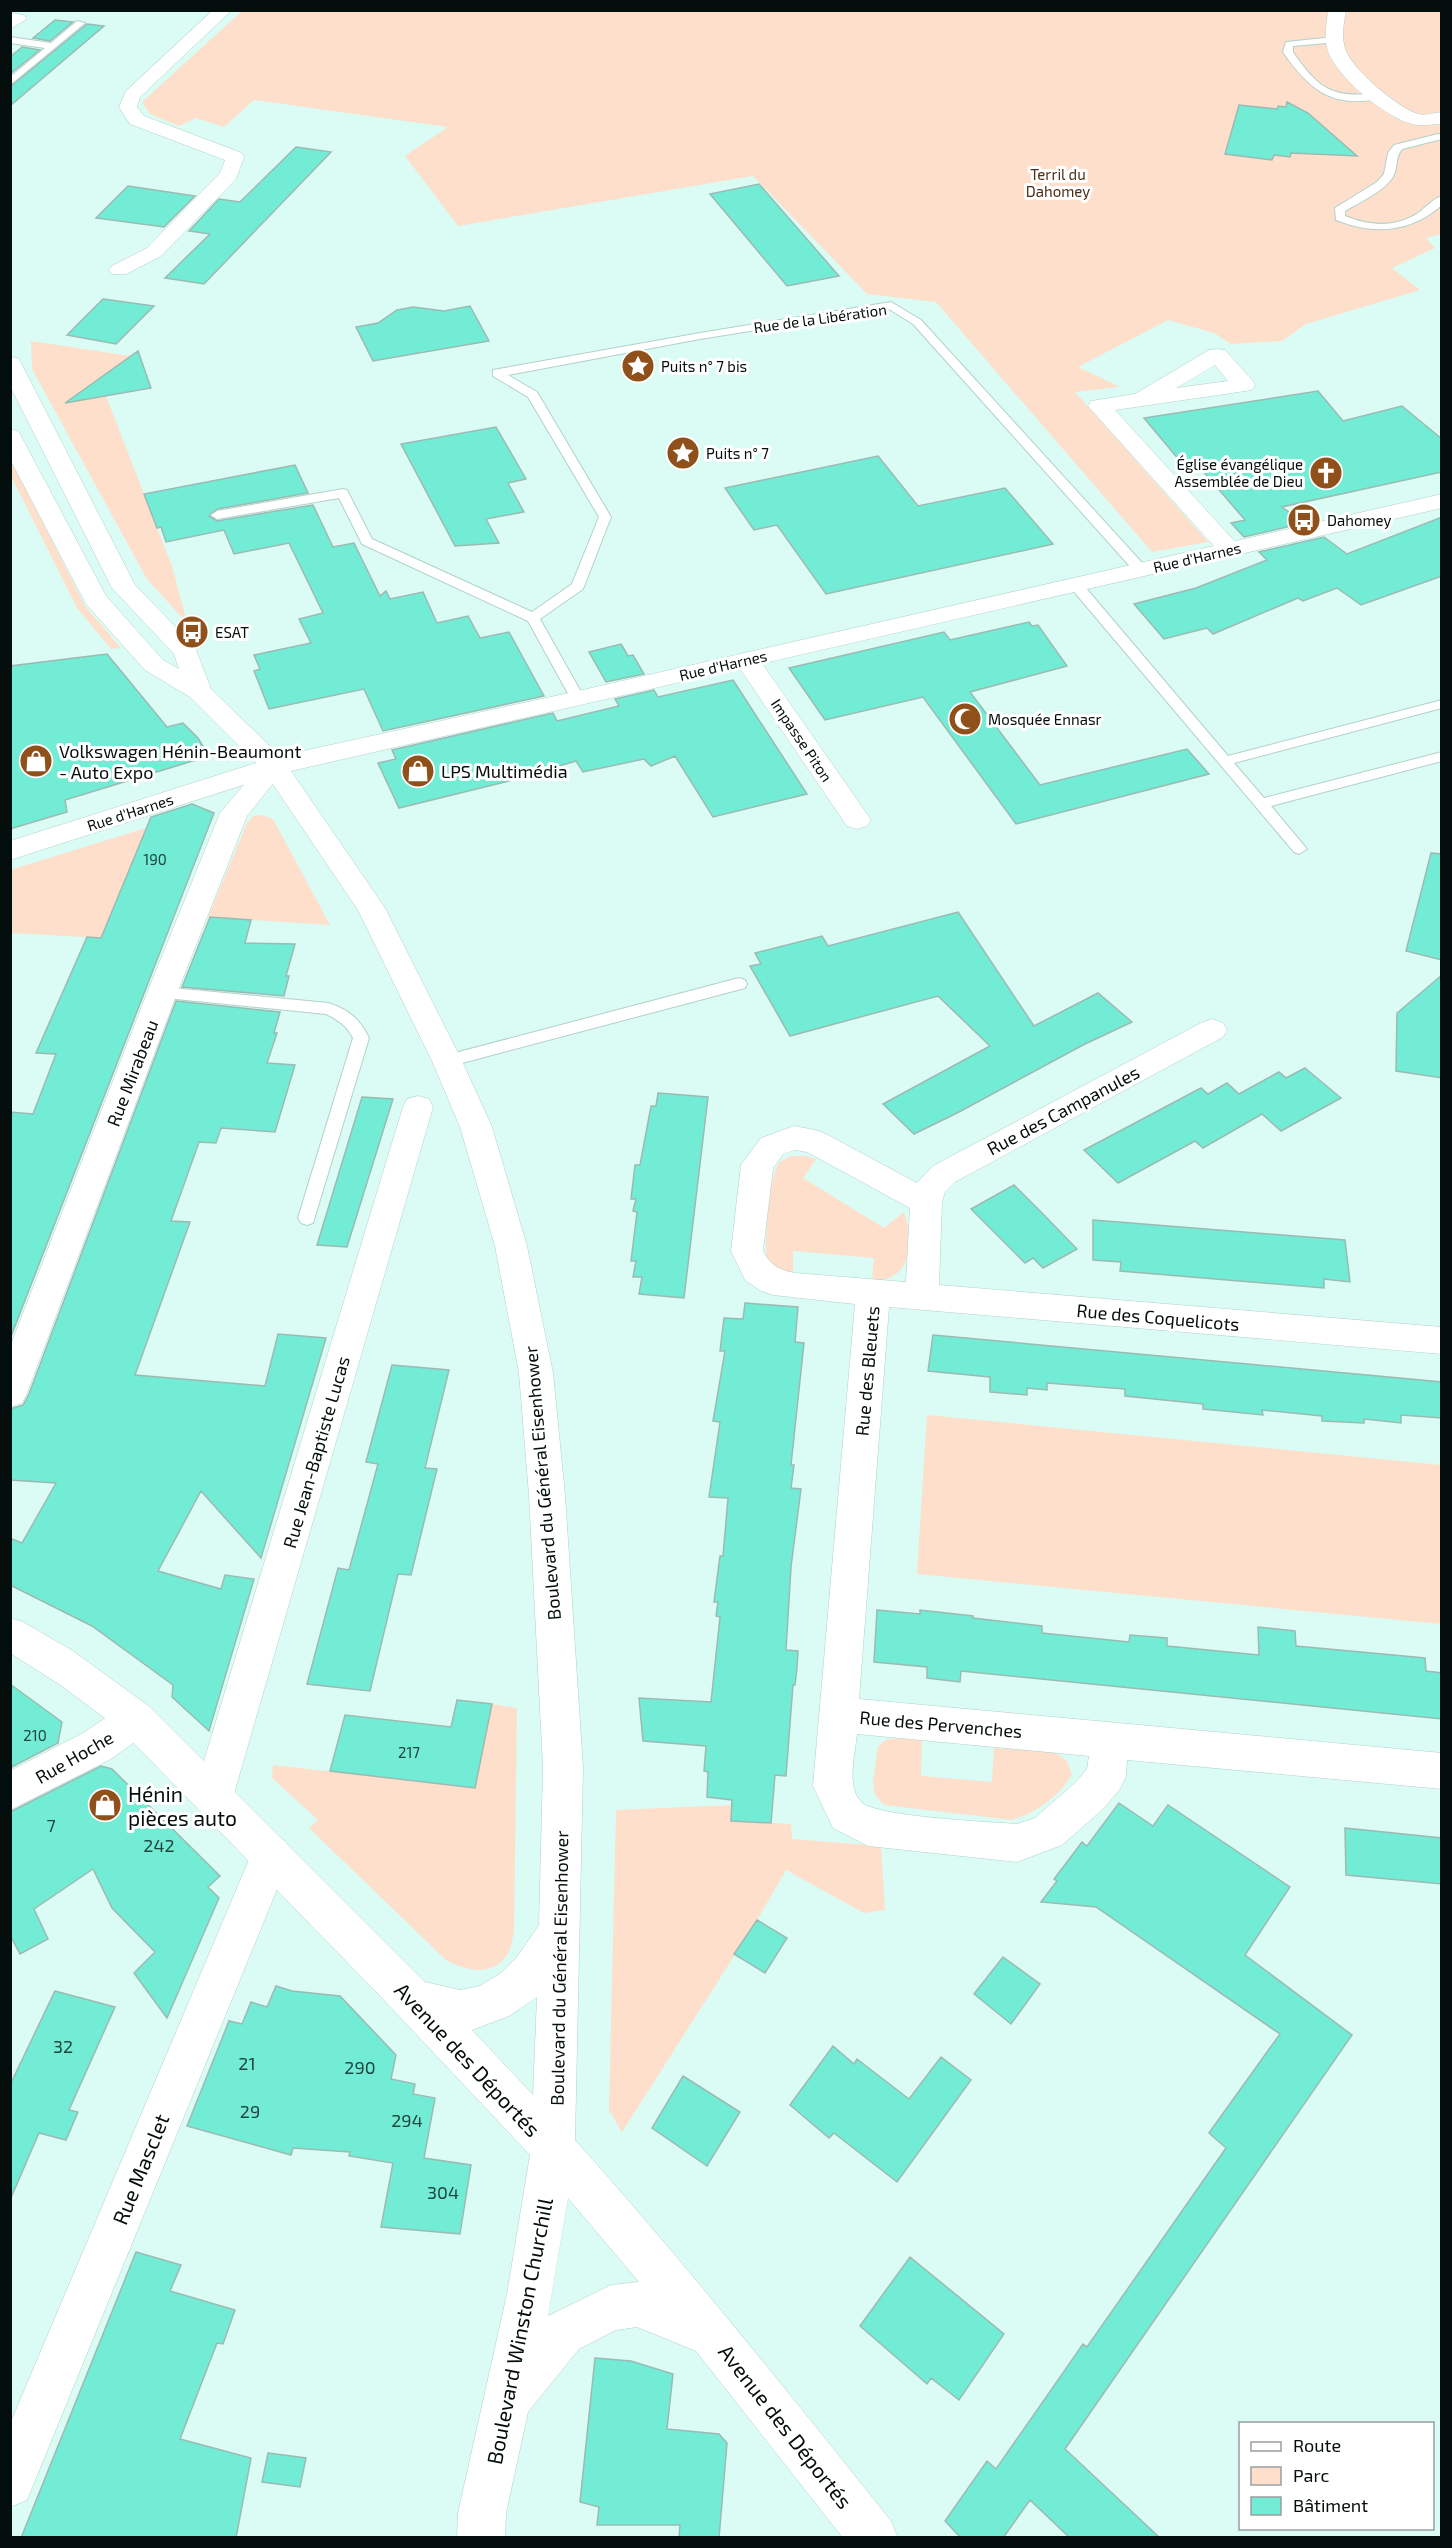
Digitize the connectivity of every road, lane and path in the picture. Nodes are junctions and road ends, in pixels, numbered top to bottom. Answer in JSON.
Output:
{"nodes":[{"id":1,"x":224,"y":10,"type":"edge"},
{"id":2,"x":1337,"y":10,"type":"edge"},
{"id":3,"x":10,"y":18,"type":"edge"},
{"id":4,"x":10,"y":24,"type":"edge"},
{"id":5,"x":80,"y":24,"type":"dead end"},
{"id":6,"x":10,"y":40,"type":"edge"},
{"id":7,"x":1334,"y":40,"type":"junction"},
{"id":8,"x":53,"y":46,"type":"junction"},
{"id":9,"x":11,"y":81,"type":"edge"},
{"id":10,"x":1378,"y":96,"type":"junction"},
{"id":11,"x":1442,"y":118,"type":"edge"},
{"id":12,"x":1415,"y":119,"type":"junction"},
{"id":13,"x":1440,"y":140,"type":"edge"},
{"id":14,"x":1442,"y":199,"type":"edge"},
{"id":15,"x":119,"y":270,"type":"dead end"},
{"id":16,"x":10,"y":363,"type":"edge"},
{"id":17,"x":1141,"y":400,"type":"dead end"},
{"id":18,"x":10,"y":436,"type":"edge"},
{"id":19,"x":1442,"y":501,"type":"edge"},
{"id":20,"x":218,"y":515,"type":"dead end"},
{"id":21,"x":1229,"y":549,"type":"junction"},
{"id":22,"x":1140,"y":569,"type":"junction"},
{"id":23,"x":1075,"y":584,"type":"junction"},
{"id":24,"x":533,"y":618,"type":"junction"},
{"id":25,"x":747,"y":660,"type":"junction"},
{"id":26,"x":199,"y":692,"type":"junction"},
{"id":27,"x":578,"y":699,"type":"junction"},
{"id":28,"x":1442,"y":704,"type":"edge"},
{"id":29,"x":1442,"y":756,"type":"edge"},
{"id":30,"x":1225,"y":761,"type":"junction"},
{"id":31,"x":274,"y":766,"type":"junction"},
{"id":32,"x":1261,"y":804,"type":"junction"},
{"id":33,"x":856,"y":820,"type":"dead end"},
{"id":34,"x":1299,"y":849,"type":"dead end"},
{"id":35,"x":10,"y":851,"type":"edge"},
{"id":36,"x":739,"y":984,"type":"dead end"},
{"id":37,"x":162,"y":993,"type":"junction"},
{"id":38,"x":1212,"y":1030,"type":"dead end"},
{"id":39,"x":447,"y":1061,"type":"junction"},
{"id":40,"x":418,"y":1107,"type":"dead end"},
{"id":41,"x":926,"y":1202,"type":"junction"},
{"id":42,"x":307,"y":1218,"type":"dead end"},
{"id":43,"x":873,"y":1294,"type":"junction"},
{"id":44,"x":922,"y":1298,"type":"junction"},
{"id":45,"x":1442,"y":1341,"type":"edge"},
{"id":46,"x":10,"y":1393,"type":"edge"},
{"id":47,"x":10,"y":1634,"type":"edge"},
{"id":48,"x":839,"y":1715,"type":"junction"},
{"id":49,"x":136,"y":1719,"type":"junction"},
{"id":50,"x":1110,"y":1740,"type":"junction"},
{"id":51,"x":1442,"y":1771,"type":"edge"},
{"id":52,"x":10,"y":1792,"type":"edge"},
{"id":53,"x":213,"y":1797,"type":"junction"},
{"id":54,"x":272,"y":1855,"type":"junction"},
{"id":55,"x":560,"y":1929,"type":"junction"},
{"id":56,"x":411,"y":1998,"type":"junction"},
{"id":57,"x":553,"y":2149,"type":"junction"},
{"id":58,"x":714,"y":2336,"type":"junction"},
{"id":59,"x":508,"y":2398,"type":"junction"},
{"id":60,"x":10,"y":2483,"type":"edge"},
{"id":61,"x":476,"y":2529,"type":"edge"},
{"id":62,"x":874,"y":2538,"type":"edge"}],
"edges":[{"from":1,"to":15,"type":"street"},
{"from":2,"to":7,"type":"street"},
{"from":3,"to":4,"type":"street"},
{"from":5,"to":8,"type":"lane"},
{"from":6,"to":8,"type":"lane"},
{"from":7,"to":10,"type":"street"},
{"from":7,"to":10,"type":"lane"},
{"from":8,"to":9,"type":"lane"},
{"from":10,"to":12,"type":"street"},
{"from":11,"to":12,"type":"street"},
{"from":12,"to":13,"type":"lane"},
{"from":13,"to":14,"type":"lane"},
{"from":16,"to":26,"type":"street"},
{"from":17,"to":21,"type":"street"},
{"from":18,"to":26,"type":"street"},
{"from":19,"to":21,"type":"street","name":"Rue d'Harnes"},
{"from":20,"to":24,"type":"lane"},
{"from":21,"to":22,"type":"street","name":"Rue d'Harnes"},
{"from":22,"to":23,"type":"street","name":"Rue d'Harnes"},
{"from":22,"to":24,"type":"lane","name":"Rue de la Libération"},
{"from":23,"to":25,"type":"street","name":"Rue d'Harnes"},
{"from":23,"to":30,"type":"lane"},
{"from":24,"to":27,"type":"lane"},
{"from":25,"to":27,"type":"street","name":"Rue d'Harnes"},
{"from":25,"to":33,"type":"street","name":"Impasse Piton"},
{"from":26,"to":31,"type":"street","name":"Boulevard du Général Eisenhower"},
{"from":27,"to":31,"type":"street","name":"Rue d'Harnes"},
{"from":28,"to":30,"type":"lane"},
{"from":29,"to":32,"type":"lane"},
{"from":30,"to":32,"type":"lane"},
{"from":31,"to":35,"type":"street","name":"Rue d'Harnes"},
{"from":31,"to":37,"type":"street","name":"Rue Mirabeau"},
{"from":31,"to":39,"type":"street","name":"Boulevard du Général Eisenhower"},
{"from":32,"to":34,"type":"lane"},
{"from":36,"to":39,"type":"lane"},
{"from":37,"to":42,"type":"lane"},
{"from":37,"to":46,"type":"street","name":"Rue Mirabeau"},
{"from":38,"to":41,"type":"street","name":"Rue des Campanules"},
{"from":39,"to":55,"type":"street","name":"Boulevard du Général Eisenhower"},
{"from":40,"to":53,"type":"street","name":"Rue Jean-Baptiste Lucas"},
{"from":41,"to":43,"type":"street","name":"Rue des Bleuets"},
{"from":41,"to":44,"type":"street"},
{"from":43,"to":44,"type":"street","name":"Rue des Coquelicots"},
{"from":43,"to":48,"type":"street","name":"Rue des Bleuets"},
{"from":44,"to":45,"type":"street","name":"Rue des Coquelicots"},
{"from":47,"to":49,"type":"street","name":"Avenue des Déportés"},
{"from":48,"to":50,"type":"street","name":"Rue des Pervenches"},
{"from":48,"to":50,"type":"street","name":"Rue des Pervenches"},
{"from":49,"to":52,"type":"street","name":"Rue Hoche"},
{"from":49,"to":53,"type":"street","name":"Avenue des Déportés"},
{"from":50,"to":51,"type":"street","name":"Rue des Pervenches"},
{"from":53,"to":54,"type":"street","name":"Avenue des Déportés"},
{"from":54,"to":56,"type":"street","name":"Avenue des Déportés"},
{"from":54,"to":60,"type":"street","name":"Rue Masclet"},
{"from":55,"to":56,"type":"street"},
{"from":55,"to":57,"type":"street","name":"Boulevard du Général Eisenhower"},
{"from":56,"to":57,"type":"street","name":"Avenue des Déportés"},
{"from":57,"to":58,"type":"street","name":"Avenue des Déportés"},
{"from":57,"to":59,"type":"street","name":"Boulevard Winston Churchill"},
{"from":58,"to":59,"type":"street"},
{"from":58,"to":62,"type":"street","name":"Avenue des Déportés"},
{"from":59,"to":61,"type":"street","name":"Boulevard Winston Churchill"}]}
